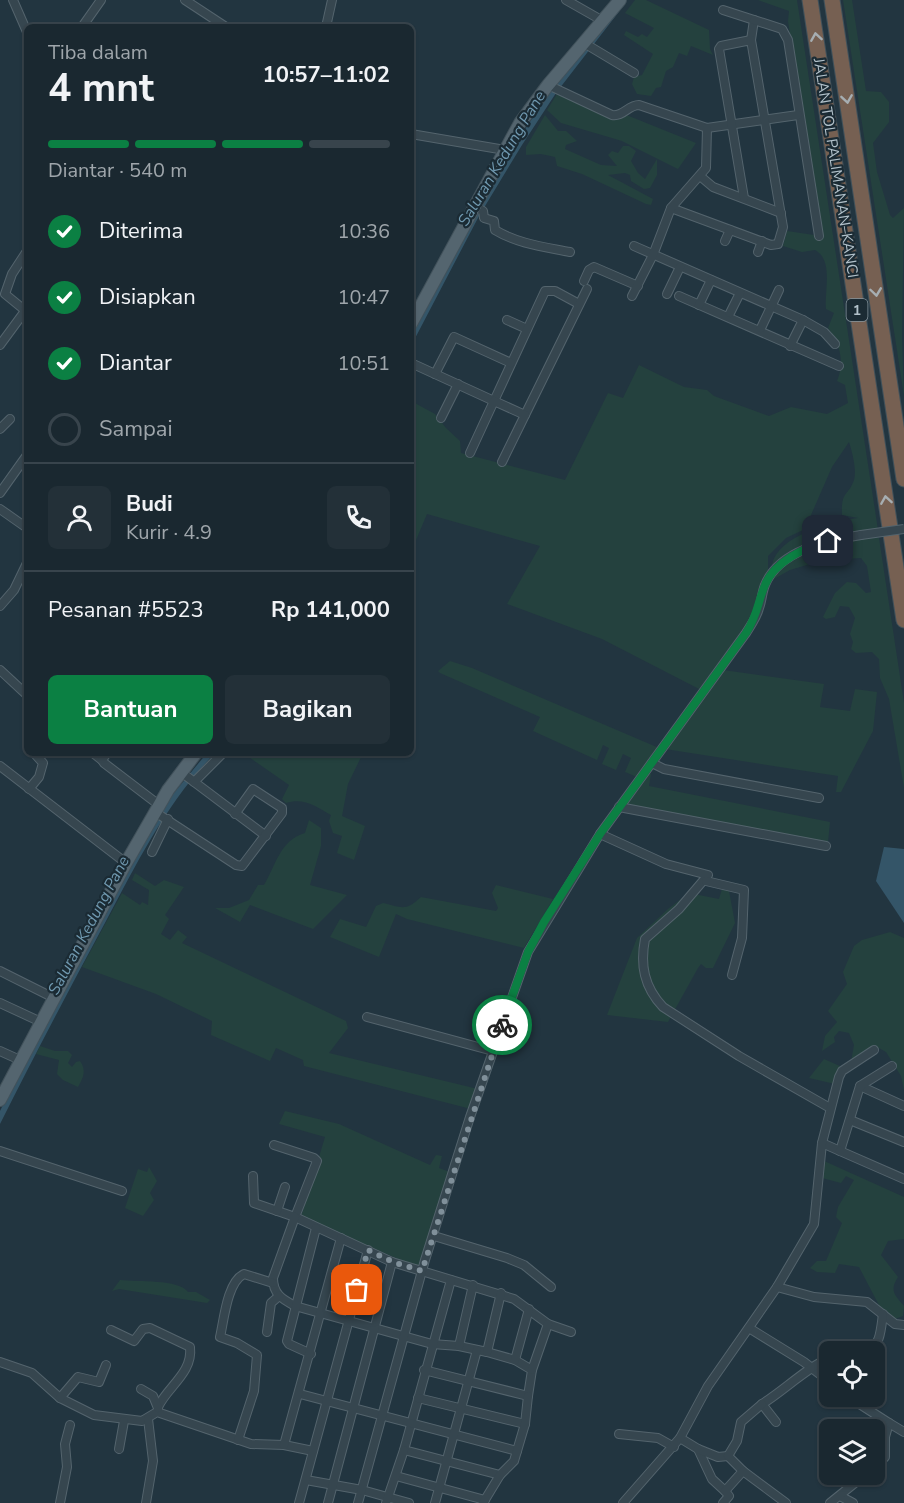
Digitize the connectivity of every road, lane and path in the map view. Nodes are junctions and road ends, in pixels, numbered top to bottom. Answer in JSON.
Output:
{"nodes":[{"id":1,"x":13,"y":0,"type":"edge"},
{"id":2,"x":101,"y":0,"type":"edge"},
{"id":3,"x":185,"y":0,"type":"edge"},
{"id":4,"x":332,"y":0,"type":"edge"},
{"id":5,"x":566,"y":0,"type":"edge"},
{"id":6,"x":620,"y":0,"type":"edge"},
{"id":7,"x":810,"y":0,"type":"edge"},
{"id":8,"x":832,"y":0,"type":"edge"},
{"id":9,"x":723,"y":10,"type":"dead end"},
{"id":10,"x":754,"y":20,"type":"junction"},
{"id":11,"x":603,"y":21,"type":"junction"},
{"id":12,"x":83,"y":24,"type":"edge"},
{"id":13,"x":221,"y":24,"type":"edge"},
{"id":14,"x":327,"y":24,"type":"edge"},
{"id":15,"x":24,"y":25,"type":"edge"},
{"id":16,"x":751,"y":40,"type":"junction"},
{"id":17,"x":588,"y":46,"type":"junction"},
{"id":18,"x":634,"y":73,"type":"dead end"},
{"id":19,"x":551,"y":86,"type":"junction"},
{"id":20,"x":798,"y":115,"type":"junction"},
{"id":21,"x":764,"y":120,"type":"junction"},
{"id":22,"x":732,"y":124,"type":"junction"},
{"id":23,"x":707,"y":128,"type":"junction"},
{"id":24,"x":414,"y":135,"type":"edge"},
{"id":25,"x":505,"y":150,"type":"junction"},
{"id":26,"x":700,"y":176,"type":"junction"},
{"id":27,"x":744,"y":198,"type":"junction"},
{"id":28,"x":478,"y":208,"type":"junction"},
{"id":29,"x":671,"y":208,"type":"junction"},
{"id":30,"x":781,"y":213,"type":"junction"},
{"id":31,"x":730,"y":230,"type":"junction"},
{"id":32,"x":819,"y":236,"type":"dead end"},
{"id":33,"x":725,"y":241,"type":"dead end"},
{"id":34,"x":762,"y":242,"type":"junction"},
{"id":35,"x":634,"y":246,"type":"dead end"},
{"id":36,"x":570,"y":252,"type":"dead end"},
{"id":37,"x":758,"y":252,"type":"dead end"},
{"id":38,"x":653,"y":255,"type":"junction"},
{"id":39,"x":24,"y":256,"type":"edge"},
{"id":40,"x":680,"y":267,"type":"junction"},
{"id":41,"x":711,"y":280,"type":"junction"},
{"id":42,"x":638,"y":286,"type":"junction"},
{"id":43,"x":779,"y":290,"type":"dead end"},
{"id":44,"x":740,"y":293,"type":"junction"},
{"id":45,"x":667,"y":294,"type":"dead end"},
{"id":46,"x":632,"y":296,"type":"dead end"},
{"id":47,"x":679,"y":296,"type":"dead end"},
{"id":48,"x":579,"y":304,"type":"junction"},
{"id":49,"x":699,"y":305,"type":"junction"},
{"id":50,"x":772,"y":306,"type":"junction"},
{"id":51,"x":24,"y":310,"type":"edge"},
{"id":52,"x":730,"y":313,"type":"dead end"},
{"id":53,"x":24,"y":315,"type":"edge"},
{"id":54,"x":414,"y":319,"type":"edge"},
{"id":55,"x":507,"y":320,"type":"dead end"},
{"id":56,"x":803,"y":320,"type":"junction"},
{"id":57,"x":761,"y":328,"type":"dead end"},
{"id":58,"x":527,"y":329,"type":"junction"},
{"id":59,"x":835,"y":344,"type":"dead end"},
{"id":60,"x":0,"y":345,"type":"edge"},
{"id":61,"x":790,"y":346,"type":"junction"},
{"id":62,"x":511,"y":363,"type":"junction"},
{"id":63,"x":414,"y":364,"type":"edge"},
{"id":64,"x":838,"y":366,"type":"dead end"},
{"id":65,"x":435,"y":374,"type":"junction"},
{"id":66,"x":458,"y":384,"type":"junction"},
{"id":67,"x":494,"y":401,"type":"junction"},
{"id":68,"x":525,"y":415,"type":"junction"},
{"id":69,"x":441,"y":418,"type":"dead end"},
{"id":70,"x":10,"y":419,"type":"dead end"},
{"id":71,"x":0,"y":429,"type":"edge"},
{"id":72,"x":470,"y":453,"type":"dead end"},
{"id":73,"x":24,"y":459,"type":"edge"},
{"id":74,"x":502,"y":462,"type":"dead end"},
{"id":75,"x":904,"y":478,"type":"edge"},
{"id":76,"x":0,"y":493,"type":"edge"},
{"id":77,"x":0,"y":509,"type":"edge"},
{"id":78,"x":24,"y":526,"type":"edge"},
{"id":79,"x":904,"y":529,"type":"edge"},
{"id":80,"x":24,"y":569,"type":"edge"},
{"id":81,"x":0,"y":606,"type":"edge"},
{"id":82,"x":904,"y":620,"type":"edge"},
{"id":83,"x":0,"y":670,"type":"edge"},
{"id":84,"x":24,"y":692,"type":"edge"},
{"id":85,"x":37,"y":756,"type":"edge"},
{"id":86,"x":104,"y":756,"type":"edge"},
{"id":87,"x":194,"y":756,"type":"edge"},
{"id":88,"x":220,"y":756,"type":"edge"},
{"id":89,"x":652,"y":763,"type":"junction"},
{"id":90,"x":0,"y":766,"type":"edge"},
{"id":91,"x":183,"y":773,"type":"junction"},
{"id":92,"x":193,"y":781,"type":"junction"},
{"id":93,"x":29,"y":789,"type":"junction"},
{"id":94,"x":819,"y":798,"type":"dead end"},
{"id":95,"x":620,"y":807,"type":"junction"},
{"id":96,"x":161,"y":813,"type":"junction"},
{"id":97,"x":235,"y":814,"type":"junction"},
{"id":98,"x":600,"y":834,"type":"junction"},
{"id":99,"x":266,"y":836,"type":"junction"},
{"id":100,"x":826,"y":846,"type":"dead end"},
{"id":101,"x":152,"y":852,"type":"dead end"},
{"id":102,"x":126,"y":863,"type":"junction"},
{"id":103,"x":706,"y":881,"type":"junction"},
{"id":104,"x":0,"y":971,"type":"edge"},
{"id":105,"x":732,"y":975,"type":"dead end"},
{"id":106,"x":54,"y":998,"type":"junction"},
{"id":107,"x":0,"y":1003,"type":"edge"},
{"id":108,"x":367,"y":1017,"type":"dead end"},
{"id":109,"x":41,"y":1022,"type":"junction"},
{"id":110,"x":874,"y":1050,"type":"dead end"},
{"id":111,"x":0,"y":1051,"type":"edge"},
{"id":112,"x":493,"y":1051,"type":"junction"},
{"id":113,"x":20,"y":1060,"type":"junction"},
{"id":114,"x":892,"y":1066,"type":"dead end"},
{"id":115,"x":860,"y":1086,"type":"junction"},
{"id":116,"x":0,"y":1100,"type":"edge"},
{"id":117,"x":904,"y":1106,"type":"edge"},
{"id":118,"x":830,"y":1108,"type":"junction"},
{"id":119,"x":850,"y":1120,"type":"junction"},
{"id":120,"x":904,"y":1142,"type":"edge"},
{"id":121,"x":822,"y":1143,"type":"junction"},
{"id":122,"x":274,"y":1145,"type":"dead end"},
{"id":123,"x":0,"y":1150,"type":"edge"},
{"id":124,"x":840,"y":1151,"type":"junction"},
{"id":125,"x":254,"y":1176,"type":"dead end"},
{"id":126,"x":904,"y":1179,"type":"edge"},
{"id":127,"x":285,"y":1186,"type":"dead end"},
{"id":128,"x":122,"y":1191,"type":"dead end"},
{"id":129,"x":277,"y":1211,"type":"junction"},
{"id":130,"x":295,"y":1217,"type":"junction"},
{"id":131,"x":316,"y":1228,"type":"junction"},
{"id":132,"x":434,"y":1236,"type":"junction"},
{"id":133,"x":341,"y":1238,"type":"junction"},
{"id":134,"x":368,"y":1250,"type":"junction"},
{"id":135,"x":393,"y":1262,"type":"junction"},
{"id":136,"x":422,"y":1271,"type":"junction"},
{"id":137,"x":451,"y":1280,"type":"junction"},
{"id":138,"x":273,"y":1283,"type":"junction"},
{"id":139,"x":473,"y":1285,"type":"junction"},
{"id":140,"x":551,"y":1287,"type":"dead end"},
{"id":141,"x":777,"y":1287,"type":"junction"},
{"id":142,"x":501,"y":1293,"type":"junction"},
{"id":143,"x":279,"y":1296,"type":"junction"},
{"id":144,"x":295,"y":1306,"type":"junction"},
{"id":145,"x":529,"y":1309,"type":"junction"},
{"id":146,"x":322,"y":1313,"type":"junction"},
{"id":147,"x":883,"y":1314,"type":"junction"},
{"id":148,"x":350,"y":1320,"type":"junction"},
{"id":149,"x":548,"y":1324,"type":"junction"},
{"id":150,"x":904,"y":1325,"type":"edge"},
{"id":151,"x":376,"y":1327,"type":"junction"},
{"id":152,"x":749,"y":1328,"type":"junction"},
{"id":153,"x":111,"y":1330,"type":"dead end"},
{"id":154,"x":267,"y":1332,"type":"dead end"},
{"id":155,"x":571,"y":1332,"type":"dead end"},
{"id":156,"x":405,"y":1336,"type":"junction"},
{"id":157,"x":878,"y":1341,"type":"edge"},
{"id":158,"x":432,"y":1344,"type":"junction"},
{"id":159,"x":459,"y":1346,"type":"junction"},
{"id":160,"x":477,"y":1350,"type":"junction"},
{"id":161,"x":487,"y":1352,"type":"junction"},
{"id":162,"x":311,"y":1354,"type":"junction"},
{"id":163,"x":515,"y":1360,"type":"junction"},
{"id":164,"x":0,"y":1362,"type":"edge"},
{"id":165,"x":819,"y":1364,"type":"edge"},
{"id":166,"x":106,"y":1365,"type":"dead end"},
{"id":167,"x":810,"y":1368,"type":"junction"},
{"id":168,"x":424,"y":1370,"type":"junction"},
{"id":169,"x":532,"y":1370,"type":"junction"},
{"id":170,"x":819,"y":1374,"type":"edge"},
{"id":171,"x":469,"y":1382,"type":"junction"},
{"id":172,"x":141,"y":1389,"type":"dead end"},
{"id":173,"x":300,"y":1394,"type":"junction"},
{"id":174,"x":528,"y":1396,"type":"junction"},
{"id":175,"x":60,"y":1398,"type":"junction"},
{"id":176,"x":418,"y":1398,"type":"junction"},
{"id":177,"x":327,"y":1400,"type":"junction"},
{"id":178,"x":762,"y":1404,"type":"junction"},
{"id":179,"x":355,"y":1407,"type":"junction"},
{"id":180,"x":862,"y":1407,"type":"edge"},
{"id":181,"x":461,"y":1409,"type":"junction"},
{"id":182,"x":157,"y":1410,"type":"junction"},
{"id":183,"x":382,"y":1414,"type":"junction"},
{"id":184,"x":148,"y":1419,"type":"junction"},
{"id":185,"x":124,"y":1421,"type":"junction"},
{"id":186,"x":776,"y":1422,"type":"dead end"},
{"id":187,"x":412,"y":1423,"type":"junction"},
{"id":188,"x":889,"y":1423,"type":"junction"},
{"id":189,"x":525,"y":1424,"type":"junction"},
{"id":190,"x":70,"y":1425,"type":"dead end"},
{"id":191,"x":904,"y":1432,"type":"edge"},
{"id":192,"x":619,"y":1434,"type":"dead end"},
{"id":193,"x":454,"y":1436,"type":"junction"},
{"id":194,"x":885,"y":1437,"type":"edge"},
{"id":195,"x":680,"y":1438,"type":"junction"},
{"id":196,"x":238,"y":1440,"type":"junction"},
{"id":197,"x":284,"y":1445,"type":"junction"},
{"id":198,"x":674,"y":1447,"type":"junction"},
{"id":199,"x":118,"y":1449,"type":"dead end"},
{"id":200,"x":698,"y":1449,"type":"junction"},
{"id":201,"x":404,"y":1450,"type":"junction"},
{"id":202,"x":313,"y":1451,"type":"junction"},
{"id":203,"x":517,"y":1451,"type":"junction"},
{"id":204,"x":728,"y":1456,"type":"junction"},
{"id":205,"x":447,"y":1462,"type":"junction"},
{"id":206,"x":743,"y":1471,"type":"junction"},
{"id":207,"x":500,"y":1475,"type":"junction"},
{"id":208,"x":396,"y":1476,"type":"junction"},
{"id":209,"x":306,"y":1480,"type":"junction"},
{"id":210,"x":332,"y":1485,"type":"junction"},
{"id":211,"x":853,"y":1485,"type":"edge"},
{"id":212,"x":440,"y":1488,"type":"junction"},
{"id":213,"x":362,"y":1490,"type":"junction"},
{"id":214,"x":725,"y":1491,"type":"junction"},
{"id":215,"x":840,"y":1496,"type":"junction"},
{"id":216,"x":387,"y":1500,"type":"edge"},
{"id":217,"x":484,"y":1501,"type":"edge"},
{"id":218,"x":60,"y":1503,"type":"edge"},
{"id":219,"x":146,"y":1503,"type":"edge"},
{"id":220,"x":299,"y":1503,"type":"edge"},
{"id":221,"x":327,"y":1503,"type":"edge"},
{"id":222,"x":358,"y":1503,"type":"edge"},
{"id":223,"x":409,"y":1503,"type":"edge"},
{"id":224,"x":435,"y":1503,"type":"edge"},
{"id":225,"x":623,"y":1503,"type":"edge"},
{"id":226,"x":723,"y":1503,"type":"edge"},
{"id":227,"x":786,"y":1503,"type":"edge"},
{"id":228,"x":830,"y":1503,"type":"edge"},
{"id":229,"x":854,"y":1503,"type":"edge"}],
"edges":[{"from":1,"to":15,"type":"street"},
{"from":2,"to":12,"type":"street"},
{"from":3,"to":13,"type":"street"},
{"from":4,"to":14,"type":"street"},
{"from":5,"to":11,"type":"street"},
{"from":6,"to":11,"type":"main road"},
{"from":82,"to":7,"type":"highway","name":"JALAN TOL PALIMANAN–KANCI","number":"1","one_way":true},
{"from":8,"to":75,"type":"highway","name":"JALAN TOL PALIMANAN–KANCI","number":"1","one_way":true},
{"from":9,"to":10,"type":"street"},
{"from":10,"to":16,"type":"street"},
{"from":10,"to":20,"type":"street"},
{"from":11,"to":17,"type":"main road"},
{"from":16,"to":21,"type":"street"},
{"from":16,"to":22,"type":"street"},
{"from":17,"to":18,"type":"street"},
{"from":17,"to":19,"type":"main road"},
{"from":19,"to":23,"type":"street"},
{"from":19,"to":25,"type":"main road"},
{"from":20,"to":21,"type":"street"},
{"from":20,"to":32,"type":"street"},
{"from":21,"to":22,"type":"street"},
{"from":21,"to":30,"type":"street"},
{"from":22,"to":23,"type":"street"},
{"from":22,"to":27,"type":"street"},
{"from":23,"to":26,"type":"street"},
{"from":24,"to":25,"type":"street"},
{"from":25,"to":28,"type":"main road"},
{"from":26,"to":27,"type":"street"},
{"from":26,"to":29,"type":"street"},
{"from":27,"to":30,"type":"street"},
{"from":28,"to":36,"type":"street"},
{"from":28,"to":54,"type":"main road"},
{"from":29,"to":31,"type":"street"},
{"from":29,"to":38,"type":"street"},
{"from":30,"to":34,"type":"street"},
{"from":31,"to":33,"type":"street"},
{"from":31,"to":34,"type":"street"},
{"from":34,"to":37,"type":"street"},
{"from":35,"to":38,"type":"street"},
{"from":38,"to":40,"type":"street"},
{"from":38,"to":42,"type":"street"},
{"from":39,"to":51,"type":"street"},
{"from":40,"to":41,"type":"street"},
{"from":40,"to":45,"type":"street"},
{"from":41,"to":44,"type":"street"},
{"from":41,"to":49,"type":"street"},
{"from":42,"to":46,"type":"street"},
{"from":42,"to":48,"type":"street"},
{"from":43,"to":50,"type":"street"},
{"from":44,"to":50,"type":"street"},
{"from":44,"to":52,"type":"street"},
{"from":47,"to":49,"type":"street"},
{"from":48,"to":58,"type":"street"},
{"from":48,"to":68,"type":"street"},
{"from":49,"to":61,"type":"street"},
{"from":50,"to":56,"type":"street"},
{"from":50,"to":57,"type":"street"},
{"from":53,"to":60,"type":"street"},
{"from":55,"to":58,"type":"street"},
{"from":56,"to":59,"type":"street"},
{"from":56,"to":61,"type":"street"},
{"from":58,"to":62,"type":"street"},
{"from":61,"to":64,"type":"street"},
{"from":62,"to":65,"type":"street"},
{"from":62,"to":67,"type":"street"},
{"from":63,"to":65,"type":"street"},
{"from":65,"to":66,"type":"street"},
{"from":66,"to":67,"type":"street"},
{"from":66,"to":69,"type":"street"},
{"from":67,"to":68,"type":"street"},
{"from":67,"to":72,"type":"street"},
{"from":68,"to":74,"type":"street"},
{"from":70,"to":71,"type":"street"},
{"from":73,"to":76,"type":"street"},
{"from":77,"to":78,"type":"street"},
{"from":79,"to":89,"type":"street","bridge":true},
{"from":80,"to":81,"type":"street"},
{"from":83,"to":84,"type":"street"},
{"from":85,"to":93,"type":"street"},
{"from":86,"to":96,"type":"street"},
{"from":87,"to":91,"type":"main road"},
{"from":88,"to":92,"type":"street"},
{"from":89,"to":94,"type":"street"},
{"from":89,"to":95,"type":"street"},
{"from":90,"to":93,"type":"street"},
{"from":91,"to":92,"type":"street"},
{"from":91,"to":96,"type":"main road"},
{"from":92,"to":97,"type":"street"},
{"from":93,"to":102,"type":"street"},
{"from":95,"to":98,"type":"street"},
{"from":95,"to":100,"type":"street"},
{"from":96,"to":99,"type":"street"},
{"from":96,"to":101,"type":"street"},
{"from":96,"to":102,"type":"main road"},
{"from":97,"to":99,"type":"street"},
{"from":97,"to":99,"type":"street"},
{"from":98,"to":103,"type":"street"},
{"from":98,"to":112,"type":"street"},
{"from":102,"to":106,"type":"main road"},
{"from":103,"to":105,"type":"street"},
{"from":103,"to":118,"type":"street"},
{"from":104,"to":106,"type":"street"},
{"from":106,"to":109,"type":"main road"},
{"from":107,"to":109,"type":"street"},
{"from":108,"to":112,"type":"street"},
{"from":109,"to":113,"type":"main road"},
{"from":110,"to":118,"type":"street"},
{"from":111,"to":113,"type":"street"},
{"from":112,"to":132,"type":"street"},
{"from":113,"to":116,"type":"main road"},
{"from":114,"to":115,"type":"street"},
{"from":115,"to":117,"type":"street"},
{"from":115,"to":119,"type":"street"},
{"from":118,"to":121,"type":"street"},
{"from":119,"to":120,"type":"street"},
{"from":119,"to":124,"type":"street"},
{"from":121,"to":124,"type":"street"},
{"from":121,"to":141,"type":"street"},
{"from":122,"to":130,"type":"street"},
{"from":123,"to":128,"type":"street"},
{"from":124,"to":126,"type":"street"},
{"from":125,"to":129,"type":"street"},
{"from":127,"to":129,"type":"street"},
{"from":129,"to":130,"type":"street"},
{"from":130,"to":131,"type":"street"},
{"from":130,"to":138,"type":"street"},
{"from":131,"to":133,"type":"street"},
{"from":131,"to":144,"type":"street"},
{"from":132,"to":136,"type":"street"},
{"from":132,"to":140,"type":"street"},
{"from":133,"to":134,"type":"street"},
{"from":133,"to":146,"type":"street"},
{"from":134,"to":135,"type":"street"},
{"from":134,"to":148,"type":"street"},
{"from":135,"to":136,"type":"street"},
{"from":135,"to":151,"type":"street"},
{"from":136,"to":137,"type":"street"},
{"from":136,"to":156,"type":"street"},
{"from":137,"to":139,"type":"street"},
{"from":137,"to":158,"type":"street"},
{"from":138,"to":143,"type":"street"},
{"from":138,"to":196,"type":"street"},
{"from":139,"to":142,"type":"street"},
{"from":139,"to":159,"type":"street"},
{"from":141,"to":147,"type":"street"},
{"from":141,"to":152,"type":"street"},
{"from":142,"to":145,"type":"street"},
{"from":142,"to":161,"type":"street"},
{"from":143,"to":144,"type":"street"},
{"from":143,"to":154,"type":"street"},
{"from":144,"to":146,"type":"street"},
{"from":144,"to":162,"type":"street"},
{"from":145,"to":149,"type":"street"},
{"from":145,"to":163,"type":"street"},
{"from":146,"to":148,"type":"street"},
{"from":146,"to":162,"type":"street"},
{"from":147,"to":150,"type":"street"},
{"from":147,"to":157,"type":"street"},
{"from":148,"to":151,"type":"street"},
{"from":148,"to":177,"type":"street"},
{"from":149,"to":155,"type":"street"},
{"from":149,"to":169,"type":"street"},
{"from":151,"to":156,"type":"street"},
{"from":151,"to":179,"type":"street"},
{"from":152,"to":167,"type":"street"},
{"from":152,"to":195,"type":"street"},
{"from":153,"to":182,"type":"street"},
{"from":156,"to":158,"type":"street"},
{"from":156,"to":183,"type":"street"},
{"from":158,"to":159,"type":"street"},
{"from":158,"to":168,"type":"street"},
{"from":159,"to":160,"type":"street"},
{"from":160,"to":161,"type":"street"},
{"from":160,"to":171,"type":"street"},
{"from":161,"to":163,"type":"street"},
{"from":162,"to":173,"type":"street"},
{"from":163,"to":169,"type":"street"},
{"from":164,"to":175,"type":"street"},
{"from":165,"to":167,"type":"street"},
{"from":166,"to":175,"type":"street"},
{"from":167,"to":170,"type":"street"},
{"from":167,"to":178,"type":"street"},
{"from":168,"to":171,"type":"street"},
{"from":168,"to":176,"type":"street"},
{"from":169,"to":174,"type":"street"},
{"from":171,"to":174,"type":"street"},
{"from":171,"to":181,"type":"street"},
{"from":172,"to":182,"type":"street"},
{"from":173,"to":177,"type":"street"},
{"from":173,"to":197,"type":"street"},
{"from":174,"to":189,"type":"street"},
{"from":175,"to":185,"type":"street"},
{"from":176,"to":181,"type":"street"},
{"from":176,"to":187,"type":"street"},
{"from":177,"to":179,"type":"street"},
{"from":177,"to":202,"type":"street"},
{"from":178,"to":186,"type":"street"},
{"from":178,"to":204,"type":"street"},
{"from":179,"to":183,"type":"street"},
{"from":179,"to":210,"type":"street"},
{"from":180,"to":188,"type":"street"},
{"from":181,"to":189,"type":"street"},
{"from":181,"to":193,"type":"street"},
{"from":182,"to":184,"type":"street"},
{"from":182,"to":196,"type":"street"},
{"from":183,"to":187,"type":"street"},
{"from":183,"to":213,"type":"street"},
{"from":184,"to":185,"type":"street"},
{"from":184,"to":219,"type":"street"},
{"from":185,"to":199,"type":"street"},
{"from":187,"to":193,"type":"street"},
{"from":187,"to":201,"type":"street"},
{"from":188,"to":191,"type":"street"},
{"from":188,"to":194,"type":"street"},
{"from":189,"to":203,"type":"street"},
{"from":190,"to":218,"type":"street"},
{"from":192,"to":198,"type":"street"},
{"from":193,"to":203,"type":"street"},
{"from":193,"to":205,"type":"street"},
{"from":195,"to":198,"type":"street"},
{"from":195,"to":200,"type":"street"},
{"from":196,"to":197,"type":"street"},
{"from":197,"to":202,"type":"street"},
{"from":198,"to":225,"type":"street"},
{"from":200,"to":204,"type":"street"},
{"from":200,"to":214,"type":"street"},
{"from":201,"to":205,"type":"street"},
{"from":201,"to":208,"type":"street"},
{"from":202,"to":209,"type":"street"},
{"from":203,"to":207,"type":"street"},
{"from":204,"to":206,"type":"street"},
{"from":205,"to":207,"type":"street"},
{"from":205,"to":212,"type":"street"},
{"from":206,"to":214,"type":"street"},
{"from":206,"to":227,"type":"street"},
{"from":207,"to":217,"type":"street"},
{"from":208,"to":212,"type":"street"},
{"from":208,"to":216,"type":"street"},
{"from":209,"to":210,"type":"street"},
{"from":209,"to":220,"type":"street"},
{"from":210,"to":213,"type":"street"},
{"from":210,"to":221,"type":"street"},
{"from":211,"to":215,"type":"street"},
{"from":212,"to":217,"type":"street"},
{"from":212,"to":224,"type":"street"},
{"from":213,"to":216,"type":"street"},
{"from":213,"to":222,"type":"street"},
{"from":214,"to":226,"type":"street"},
{"from":215,"to":228,"type":"street"},
{"from":215,"to":229,"type":"street"},
{"from":216,"to":223,"type":"street"}]}
